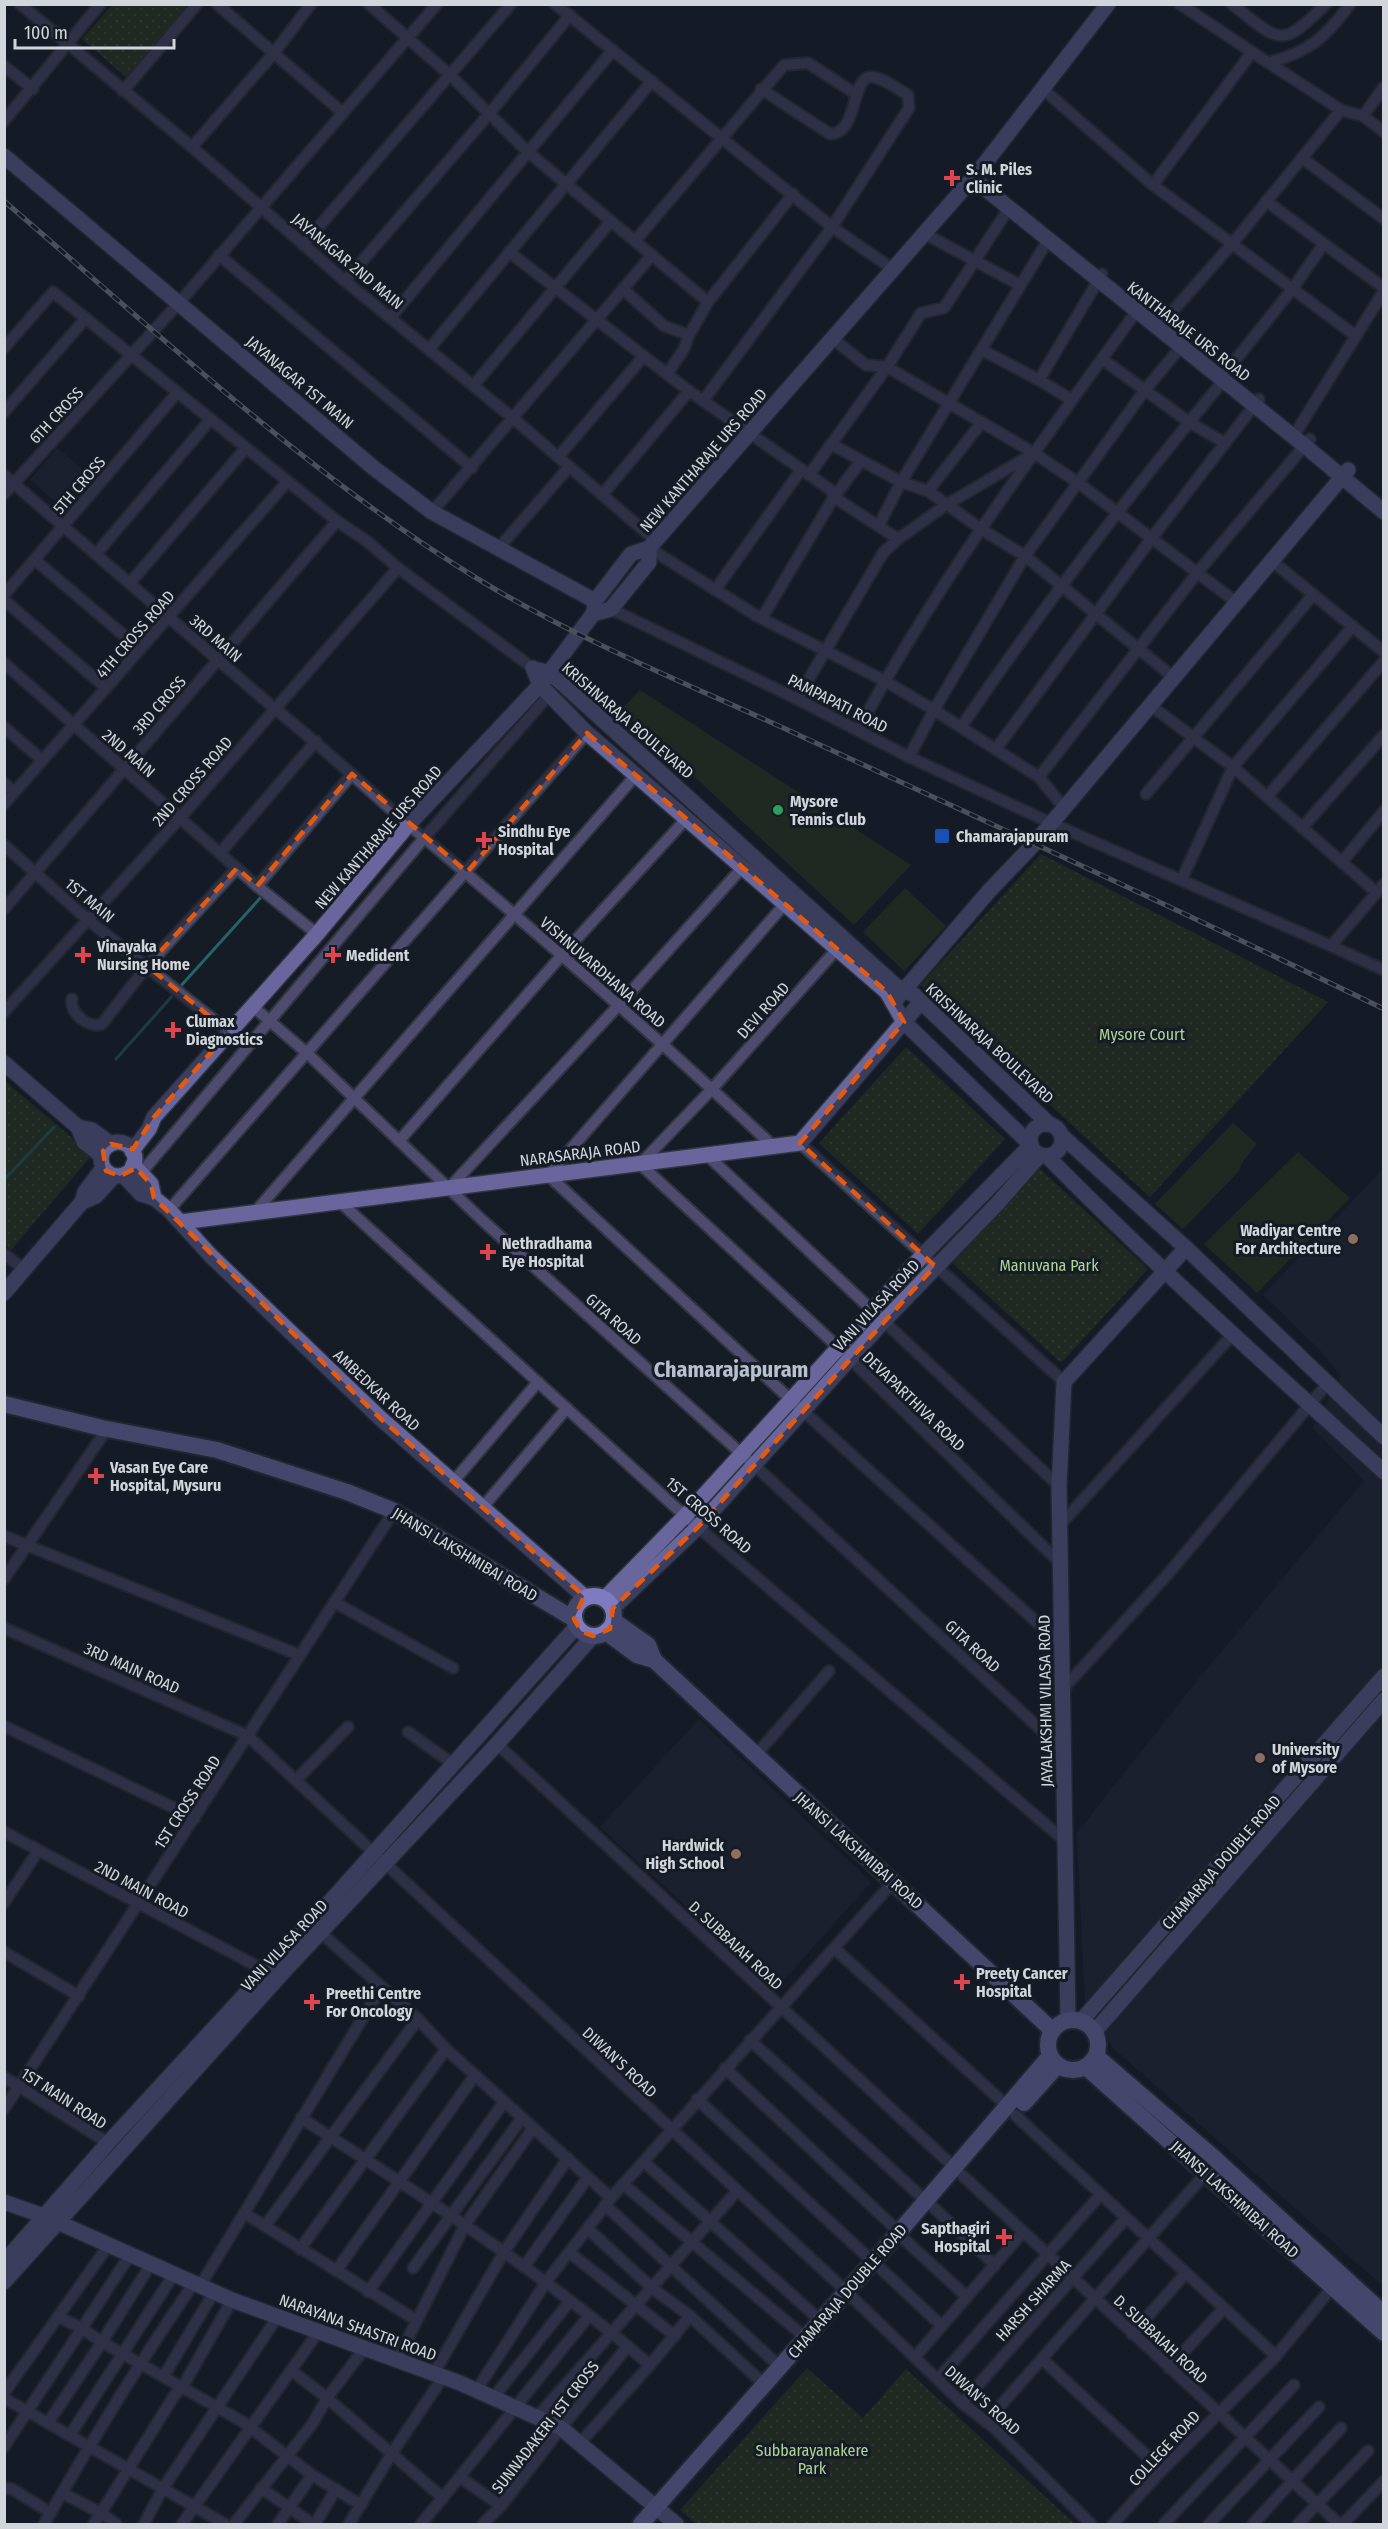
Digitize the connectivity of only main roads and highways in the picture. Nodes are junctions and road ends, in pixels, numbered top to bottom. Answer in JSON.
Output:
{"nodes":[{"id":1,"x":1108,"y":4,"type":"edge"},
{"id":2,"x":4,"y":156,"type":"edge"},
{"id":3,"x":976,"y":175,"type":"junction"},
{"id":4,"x":1100,"y":277,"type":"junction"},
{"id":5,"x":1140,"y":310,"type":"junction"},
{"id":6,"x":1184,"y":344,"type":"junction"},
{"id":7,"x":1345,"y":473,"type":"junction"},
{"id":8,"x":1383,"y":499,"type":"edge"},
{"id":9,"x":1383,"y":512,"type":"edge"},
{"id":10,"x":653,"y":545,"type":"junction"},
{"id":11,"x":594,"y":608,"type":"junction"},
{"id":12,"x":533,"y":668,"type":"road end"},
{"id":13,"x":546,"y":684,"type":"junction"},
{"id":14,"x":903,"y":990,"type":"junction"},
{"id":15,"x":921,"y":1002,"type":"junction"},
{"id":16,"x":893,"y":1003,"type":"junction"},
{"id":17,"x":904,"y":1022,"type":"junction"},
{"id":18,"x":4,"y":1063,"type":"edge"},
{"id":19,"x":1049,"y":1124,"type":"junction"},
{"id":20,"x":1062,"y":1136,"type":"junction"},
{"id":21,"x":1039,"y":1152,"type":"junction"},
{"id":22,"x":120,"y":1161,"type":"junction"},
{"id":23,"x":181,"y":1222,"type":"junction"},
{"id":24,"x":1186,"y":1248,"type":"junction"},
{"id":25,"x":1164,"y":1273,"type":"junction"},
{"id":26,"x":4,"y":1293,"type":"edge"},
{"id":27,"x":877,"y":1317,"type":"junction"},
{"id":28,"x":4,"y":1404,"type":"edge"},
{"id":29,"x":1383,"y":1437,"type":"edge"},
{"id":30,"x":1383,"y":1472,"type":"edge"},
{"id":31,"x":586,"y":1598,"type":"junction"},
{"id":32,"x":606,"y":1619,"type":"junction"},
{"id":33,"x":576,"y":1622,"type":"junction"},
{"id":34,"x":1383,"y":1676,"type":"edge"},
{"id":35,"x":1383,"y":1700,"type":"edge"},
{"id":36,"x":379,"y":1858,"type":"junction"},
{"id":37,"x":1081,"y":2024,"type":"junction"},
{"id":38,"x":1053,"y":2030,"type":"junction"},
{"id":39,"x":1054,"y":2061,"type":"junction"},
{"id":40,"x":1091,"y":2062,"type":"junction"},
{"id":41,"x":4,"y":2202,"type":"edge"},
{"id":42,"x":50,"y":2219,"type":"junction"},
{"id":43,"x":4,"y":2262,"type":"edge"},
{"id":44,"x":4,"y":2282,"type":"edge"},
{"id":45,"x":850,"y":2295,"type":"junction"},
{"id":46,"x":1383,"y":2314,"type":"edge"},
{"id":47,"x":1383,"y":2333,"type":"edge"},
{"id":48,"x":657,"y":2515,"type":"edge"},
{"id":49,"x":641,"y":2524,"type":"edge"},
{"id":50,"x":676,"y":2524,"type":"edge"}],
"edges":[{"from":1,"to":3,"type":"main road","name":"NEW KANTHARAJE URS ROAD"},
{"from":2,"to":11,"type":"main road","name":"JAYANAGAR 1ST MAIN"},
{"from":3,"to":4,"type":"main road","name":"KANTHARAJE URS ROAD"},
{"from":3,"to":4,"type":"main road","name":"KANTHARAJE URS ROAD"},
{"from":3,"to":10,"type":"main road","name":"NEW KANTHARAJE URS ROAD"},
{"from":4,"to":5,"type":"main road","name":"KANTHARAJE URS ROAD"},
{"from":5,"to":6,"type":"main road","name":"KANTHARAJE URS ROAD"},
{"from":5,"to":6,"type":"main road","name":"KANTHARAJE URS ROAD"},
{"from":6,"to":7,"type":"main road","name":"KANTHARAJE URS ROAD"},
{"from":7,"to":8,"type":"main road","name":"KANTHARAJE URS ROAD"},
{"from":7,"to":9,"type":"main road","name":"KANTHARAJE URS ROAD"},
{"from":7,"to":14,"type":"main road"},
{"from":10,"to":11,"type":"main road","name":"NEW KANTHARAJE URS ROAD"},
{"from":10,"to":11,"type":"main road","name":"NEW KANTHARAJE URS ROAD"},
{"from":11,"to":13,"type":"main road","name":"NEW KANTHARAJE URS ROAD"},
{"from":12,"to":13,"type":"main road","name":"KRISHNARAJA BOULEVARD"},
{"from":13,"to":14,"type":"main road","name":"KRISHNARAJA BOULEVARD"},
{"from":13,"to":16,"type":"main road","name":"KRISHNARAJA BOULEVARD"},
{"from":13,"to":22,"type":"main road","name":"NEW KANTHARAJE URS ROAD"},
{"from":14,"to":15,"type":"main road","name":"KRISHNARAJA BOULEVARD"},
{"from":14,"to":16,"type":"main road"},
{"from":15,"to":17,"type":"main road"},
{"from":15,"to":19,"type":"main road","name":"KRISHNARAJA BOULEVARD"},
{"from":16,"to":17,"type":"main road","name":"KRISHNARAJA BOULEVARD"},
{"from":17,"to":21,"type":"main road","name":"KRISHNARAJA BOULEVARD"},
{"from":17,"to":23,"type":"main road","name":"NARASARAJA ROAD"},
{"from":18,"to":22,"type":"main road","name":"AMBEDKAR ROAD"},
{"from":19,"to":20,"type":"main road"},
{"from":19,"to":21,"type":"main road"},
{"from":20,"to":21,"type":"main road"},
{"from":20,"to":24,"type":"main road"},
{"from":21,"to":25,"type":"main road","name":"KRISHNARAJA BOULEVARD"},
{"from":21,"to":27,"type":"main road","name":"VANI VILASA ROAD"},
{"from":21,"to":27,"type":"main road","name":"VANI VILASA ROAD"},
{"from":22,"to":23,"type":"main road","name":"AMBEDKAR ROAD"},
{"from":22,"to":26,"type":"main road","name":"NEW KANTHARAJE URS ROAD"},
{"from":23,"to":31,"type":"main road","name":"AMBEDKAR ROAD"},
{"from":24,"to":25,"type":"main road"},
{"from":24,"to":29,"type":"main road"},
{"from":25,"to":30,"type":"main road","name":"KRISHNARAJA BOULEVARD"},
{"from":25,"to":37,"type":"main road","name":"JAYALAKSHMI VILASA ROAD"},
{"from":27,"to":32,"type":"main road","name":"VANI VILASA ROAD"},
{"from":27,"to":32,"type":"main road","name":"VANI VILASA ROAD"},
{"from":28,"to":33,"type":"main road","name":"JHANSI LAKSHMIBAI ROAD"},
{"from":31,"to":32,"type":"main road"},
{"from":31,"to":33,"type":"main road"},
{"from":32,"to":33,"type":"main road","name":"JHANSI LAKSHMIBAI ROAD"},
{"from":32,"to":36,"type":"main road","name":"VANI VILASA ROAD"},
{"from":32,"to":38,"type":"main road","name":"JHANSI LAKSHMIBAI ROAD"},
{"from":33,"to":36,"type":"main road","name":"VANI VILASA ROAD"},
{"from":34,"to":37,"type":"main road","name":"CHAMARAJA DOUBLE ROAD"},
{"from":35,"to":37,"type":"main road","name":"CHAMARAJA DOUBLE ROAD"},
{"from":36,"to":42,"type":"main road","name":"VANI VILASA ROAD"},
{"from":36,"to":42,"type":"main road","name":"VANI VILASA ROAD"},
{"from":37,"to":38,"type":"main road"},
{"from":37,"to":40,"type":"main road"},
{"from":38,"to":39,"type":"main road"},
{"from":39,"to":40,"type":"main road"},
{"from":39,"to":45,"type":"main road","name":"CHAMARAJA DOUBLE ROAD"},
{"from":40,"to":46,"type":"main road","name":"JHANSI LAKSHMIBAI ROAD"},
{"from":40,"to":47,"type":"main road","name":"JHANSI LAKSHMIBAI ROAD"},
{"from":41,"to":42,"type":"main road","name":"NARAYANA SHASTRI ROAD"},
{"from":42,"to":43,"type":"main road","name":"VANI VILASA ROAD"},
{"from":42,"to":44,"type":"main road","name":"VANI VILASA ROAD"},
{"from":42,"to":48,"type":"main road","name":"NARAYANA SHASTRI ROAD"},
{"from":45,"to":48,"type":"main road","name":"CHAMARAJA DOUBLE ROAD"},
{"from":45,"to":48,"type":"main road","name":"CHAMARAJA DOUBLE ROAD"},
{"from":48,"to":49,"type":"main road","name":"CHAMARAJA DOUBLE ROAD"},
{"from":48,"to":50,"type":"main road","name":"NARAYANA SHASTRI ROAD"}]}
